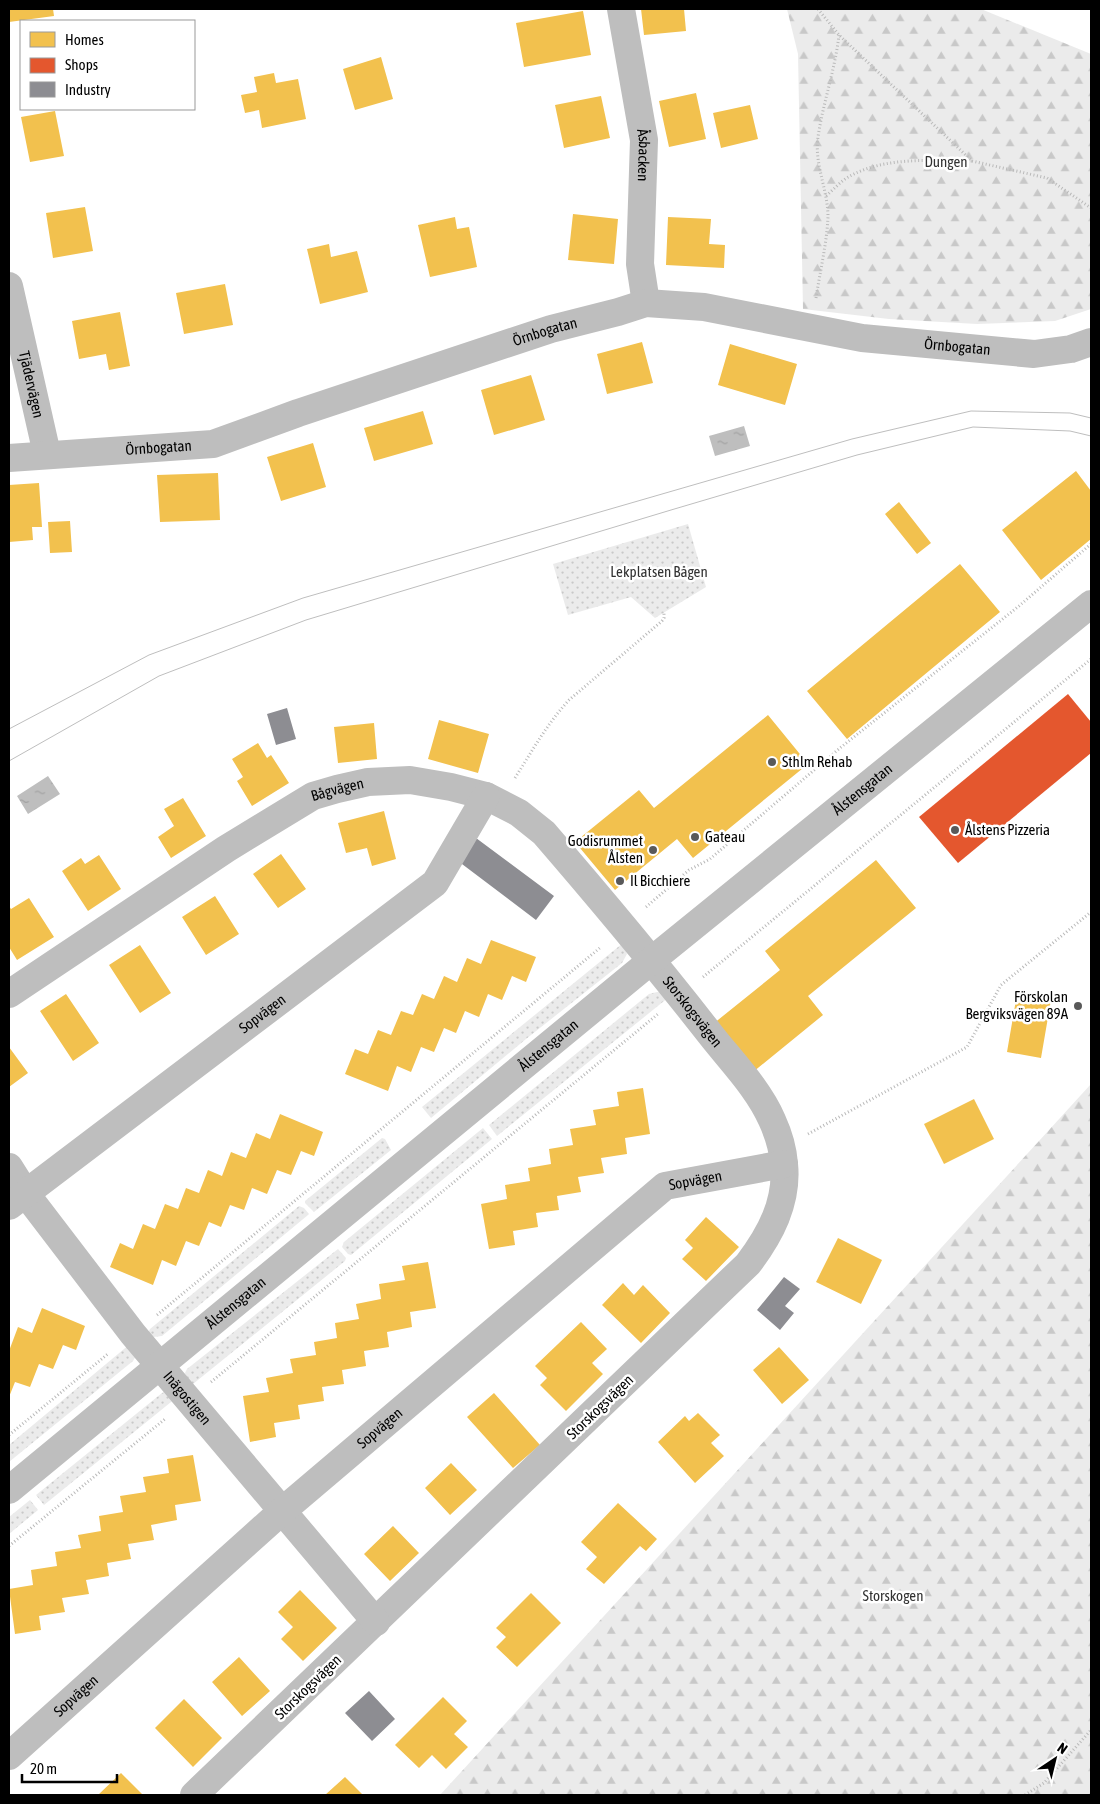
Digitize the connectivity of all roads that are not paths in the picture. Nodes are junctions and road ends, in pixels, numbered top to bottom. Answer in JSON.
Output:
{"nodes":[{"id":1,"x":621,"y":9,"type":"edge"},
{"id":2,"x":9,"y":286,"type":"edge"},
{"id":3,"x":646,"y":303,"type":"junction"},
{"id":4,"x":1091,"y":342,"type":"edge"},
{"id":5,"x":46,"y":454,"type":"junction"},
{"id":6,"x":9,"y":458,"type":"edge"},
{"id":7,"x":1091,"y":604,"type":"edge"},
{"id":8,"x":493,"y":800,"type":"junction"},
{"id":9,"x":652,"y":960,"type":"junction"},
{"id":10,"x":9,"y":994,"type":"edge"},
{"id":11,"x":783,"y":1156,"type":"junction"},
{"id":12,"x":9,"y":1167,"type":"edge"},
{"id":13,"x":17,"y":1200,"type":"edge"},
{"id":14,"x":159,"y":1366,"type":"junction"},
{"id":15,"x":9,"y":1490,"type":"edge"},
{"id":16,"x":281,"y":1512,"type":"junction"},
{"id":17,"x":376,"y":1622,"type":"junction"},
{"id":18,"x":9,"y":1756,"type":"edge"},
{"id":19,"x":194,"y":1795,"type":"edge"}],
"edges":[{"from":1,"to":3,"type":"street","name":"Åsbacken"},
{"from":2,"to":5,"type":"street","name":"Tjädervägen"},
{"from":3,"to":4,"type":"street","name":"Örnbogatan"},
{"from":3,"to":5,"type":"street","name":"Örnbogatan"},
{"from":5,"to":6,"type":"street","name":"Örnbogatan"},
{"from":7,"to":9,"type":"street","name":"Ålstensgatan"},
{"from":8,"to":9,"type":"street","name":"Bågvägen"},
{"from":8,"to":10,"type":"street","name":"Bågvägen"},
{"from":8,"to":13,"type":"street","name":"Sopvägen"},
{"from":9,"to":11,"type":"street","name":"Storskogsvägen"},
{"from":9,"to":14,"type":"street","name":"Ålstensgatan"},
{"from":11,"to":16,"type":"street","name":"Sopvägen"},
{"from":11,"to":17,"type":"street","name":"Storskogsvägen"},
{"from":12,"to":13,"type":"street","name":"Inägostigen"},
{"from":13,"to":14,"type":"street","name":"Inägostigen"},
{"from":14,"to":15,"type":"street","name":"Ålstensgatan"},
{"from":14,"to":16,"type":"street","name":"Inägostigen"},
{"from":16,"to":17,"type":"street","name":"Inägostigen"},
{"from":16,"to":18,"type":"street","name":"Sopvägen"},
{"from":17,"to":19,"type":"street","name":"Storskogsvägen"}]}
